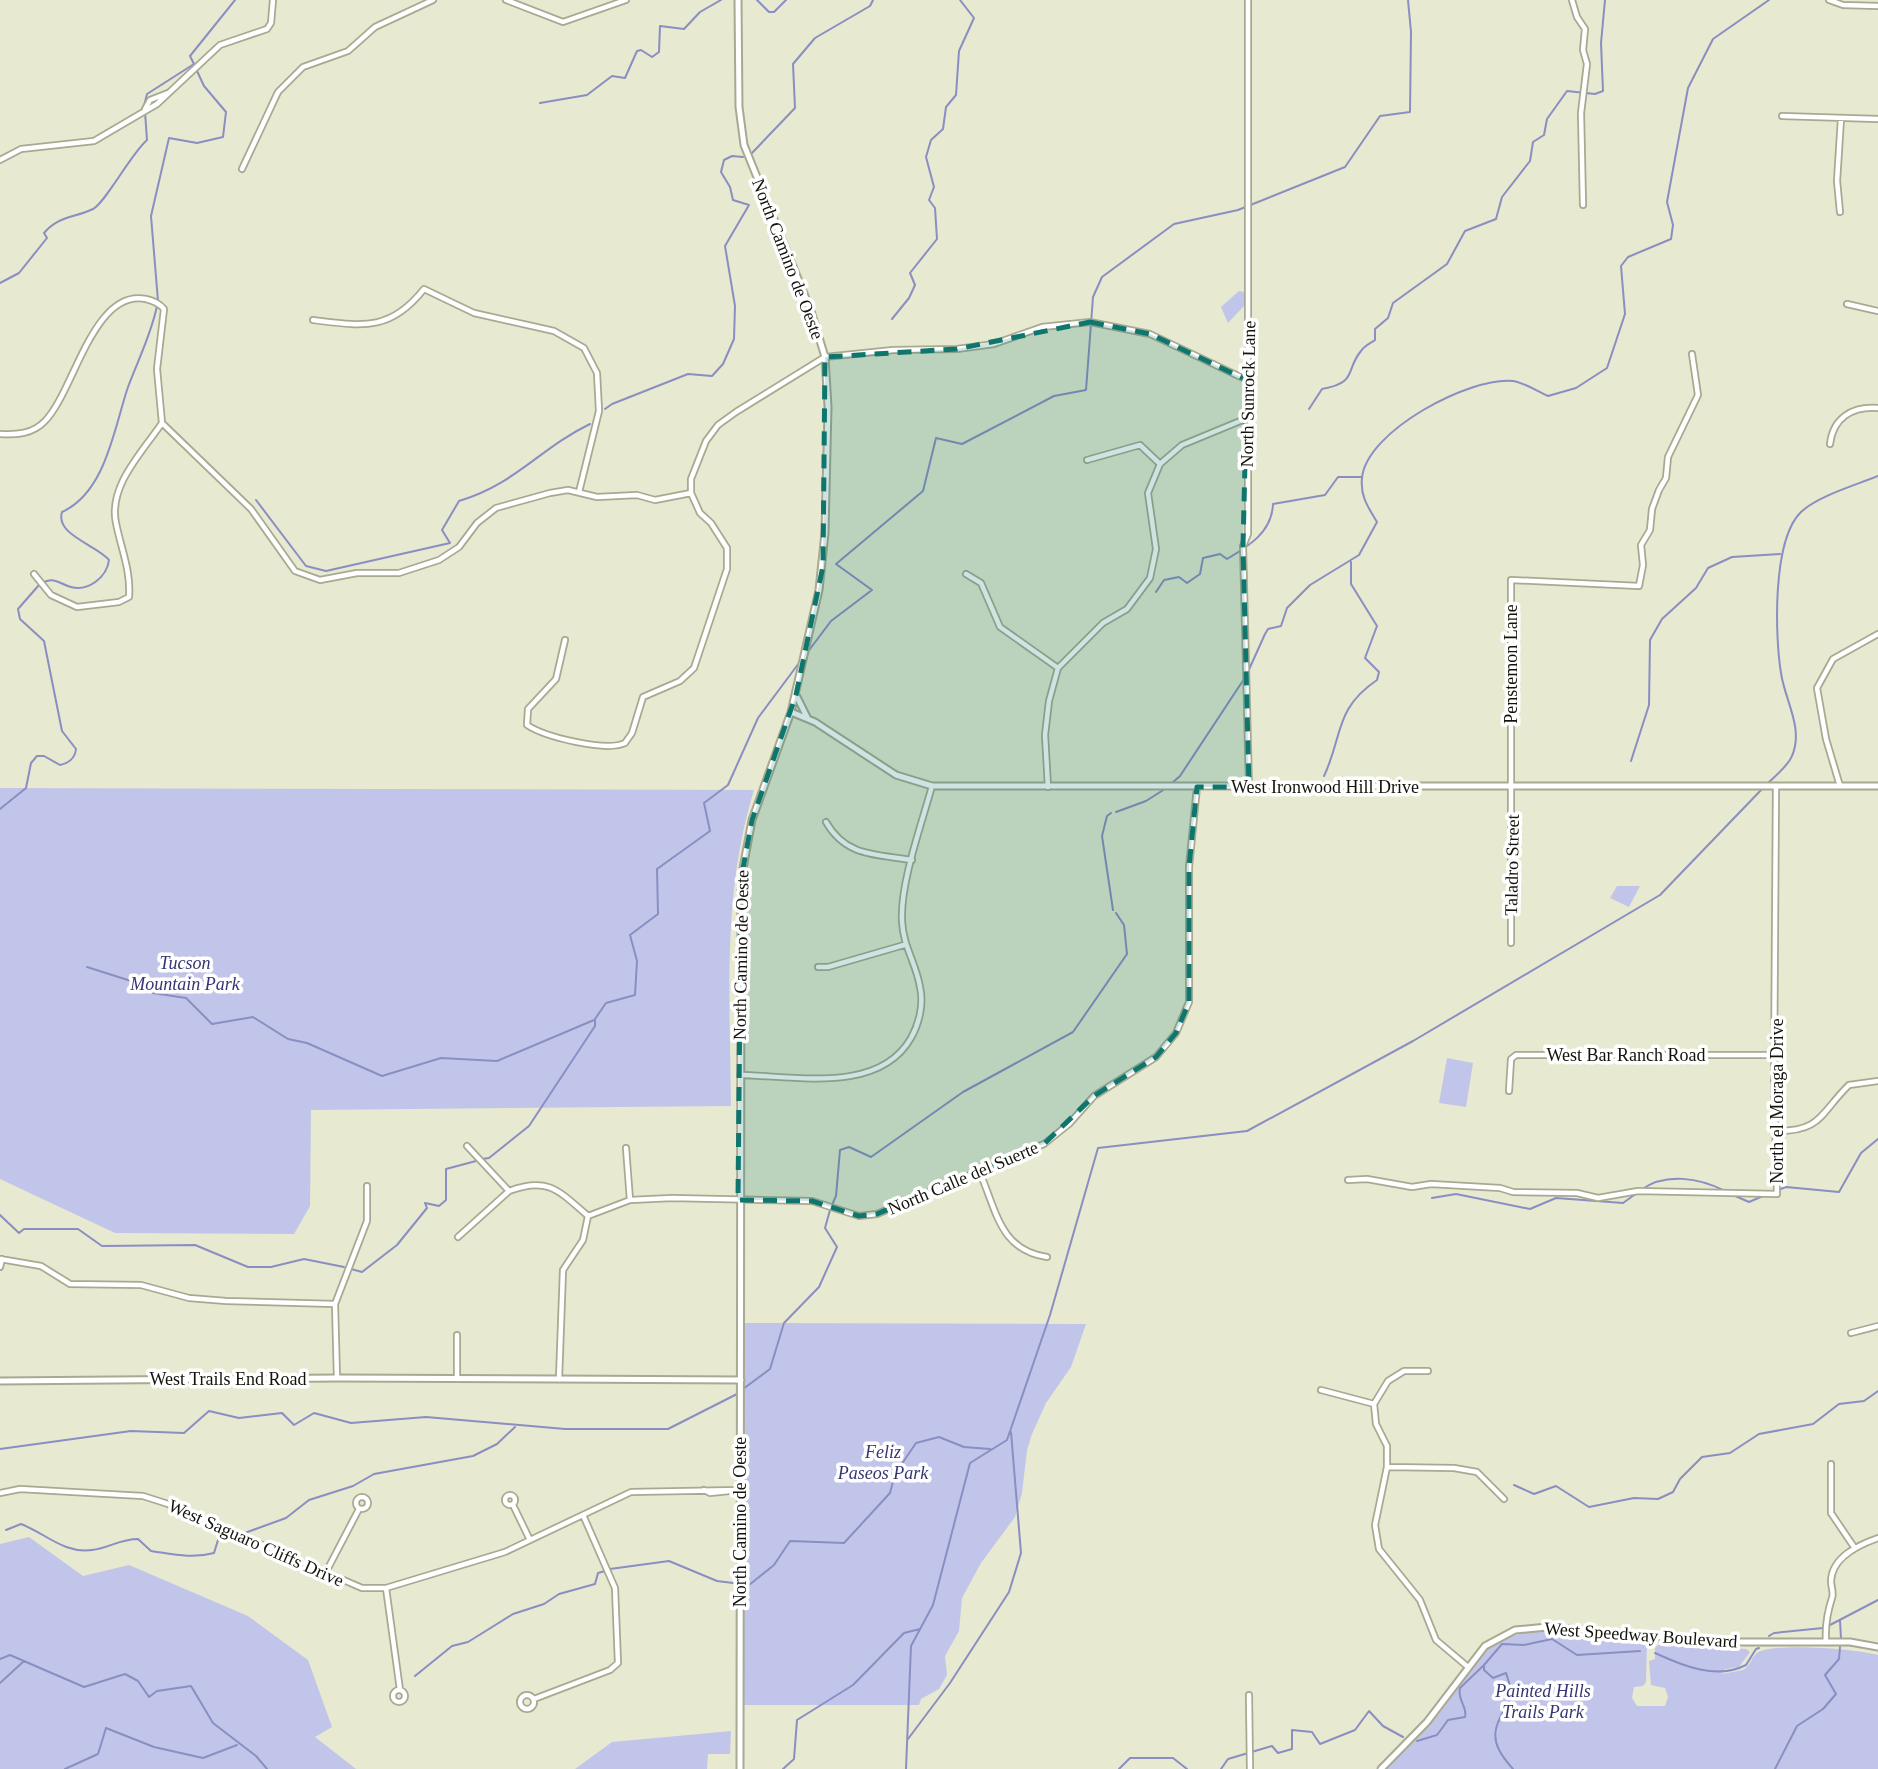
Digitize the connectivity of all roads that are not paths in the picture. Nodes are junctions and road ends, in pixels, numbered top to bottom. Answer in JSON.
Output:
{"nodes":[{"id":1,"x":273,"y":0,"type":"edge"},
{"id":2,"x":433,"y":0,"type":"edge"},
{"id":3,"x":506,"y":0,"type":"edge"},
{"id":4,"x":626,"y":0,"type":"edge"},
{"id":5,"x":738,"y":0,"type":"edge"},
{"id":6,"x":1248,"y":0,"type":"edge"},
{"id":7,"x":1572,"y":0,"type":"edge"},
{"id":8,"x":1829,"y":0,"type":"edge"},
{"id":9,"x":1878,"y":6,"type":"edge"},
{"id":10,"x":1782,"y":116,"type":"dead end"},
{"id":11,"x":1841,"y":119,"type":"junction"},
{"id":12,"x":1878,"y":119,"type":"edge"},
{"id":13,"x":0,"y":160,"type":"edge"},
{"id":14,"x":242,"y":169,"type":"dead end"},
{"id":15,"x":1583,"y":205,"type":"dead end"},
{"id":16,"x":1840,"y":212,"type":"dead end"},
{"id":17,"x":1847,"y":304,"type":"dead end"},
{"id":18,"x":1878,"y":311,"type":"edge"},
{"id":19,"x":313,"y":320,"type":"dead end"},
{"id":20,"x":1692,"y":354,"type":"dead end"},
{"id":21,"x":825,"y":358,"type":"junction"},
{"id":22,"x":1247,"y":380,"type":"junction"},
{"id":23,"x":1878,"y":408,"type":"edge"},
{"id":24,"x":1245,"y":419,"type":"junction"},
{"id":25,"x":162,"y":423,"type":"junction"},
{"id":26,"x":0,"y":434,"type":"edge"},
{"id":27,"x":1830,"y":444,"type":"dead end"},
{"id":28,"x":1087,"y":460,"type":"dead end"},
{"id":29,"x":1160,"y":464,"type":"junction"},
{"id":30,"x":579,"y":492,"type":"junction"},
{"id":31,"x":691,"y":494,"type":"junction"},
{"id":32,"x":34,"y":574,"type":"dead end"},
{"id":33,"x":966,"y":574,"type":"dead end"},
{"id":34,"x":1878,"y":634,"type":"edge"},
{"id":35,"x":565,"y":640,"type":"dead end"},
{"id":36,"x":1058,"y":668,"type":"junction"},
{"id":37,"x":795,"y":690,"type":"junction"},
{"id":38,"x":791,"y":712,"type":"junction"},
{"id":39,"x":809,"y":719,"type":"junction"},
{"id":40,"x":932,"y":786,"type":"junction"},
{"id":41,"x":1513,"y":786,"type":"junction"},
{"id":42,"x":1776,"y":786,"type":"junction"},
{"id":43,"x":1840,"y":786,"type":"junction"},
{"id":44,"x":1878,"y":786,"type":"edge"},
{"id":45,"x":1048,"y":787,"type":"junction"},
{"id":46,"x":1196,"y":787,"type":"junction"},
{"id":47,"x":1249,"y":787,"type":"junction"},
{"id":48,"x":826,"y":822,"type":"dead end"},
{"id":49,"x":912,"y":860,"type":"junction"},
{"id":50,"x":1511,"y":943,"type":"dead end"},
{"id":51,"x":904,"y":945,"type":"junction"},
{"id":52,"x":818,"y":967,"type":"dead end"},
{"id":53,"x":1774,"y":1055,"type":"junction"},
{"id":54,"x":739,"y":1075,"type":"junction"},
{"id":55,"x":1878,"y":1080,"type":"edge"},
{"id":56,"x":1509,"y":1091,"type":"dead end"},
{"id":57,"x":1775,"y":1131,"type":"junction"},
{"id":58,"x":467,"y":1146,"type":"dead end"},
{"id":59,"x":626,"y":1148,"type":"dead end"},
{"id":60,"x":979,"y":1173,"type":"junction"},
{"id":61,"x":1348,"y":1180,"type":"dead end"},
{"id":62,"x":367,"y":1186,"type":"dead end"},
{"id":63,"x":509,"y":1191,"type":"junction"},
{"id":64,"x":630,"y":1200,"type":"junction"},
{"id":65,"x":738,"y":1200,"type":"junction"},
{"id":66,"x":588,"y":1216,"type":"junction"},
{"id":67,"x":458,"y":1237,"type":"dead end"},
{"id":68,"x":1048,"y":1257,"type":"dead end"},
{"id":69,"x":1,"y":1259,"type":"edge"},
{"id":70,"x":0,"y":1266,"type":"edge"},
{"id":71,"x":335,"y":1304,"type":"junction"},
{"id":72,"x":1878,"y":1326,"type":"edge"},
{"id":73,"x":1851,"y":1333,"type":"dead end"},
{"id":74,"x":457,"y":1335,"type":"dead end"},
{"id":75,"x":1428,"y":1371,"type":"dead end"},
{"id":76,"x":337,"y":1378,"type":"junction"},
{"id":77,"x":457,"y":1379,"type":"junction"},
{"id":78,"x":559,"y":1379,"type":"junction"},
{"id":79,"x":741,"y":1380,"type":"junction"},
{"id":80,"x":0,"y":1381,"type":"edge"},
{"id":81,"x":1321,"y":1390,"type":"dead end"},
{"id":82,"x":1374,"y":1404,"type":"junction"},
{"id":83,"x":1831,"y":1464,"type":"dead end"},
{"id":84,"x":1387,"y":1467,"type":"junction"},
{"id":85,"x":740,"y":1490,"type":"junction"},
{"id":86,"x":0,"y":1493,"type":"edge"},
{"id":87,"x":1504,"y":1499,"type":"dead end"},
{"id":88,"x":513,"y":1504,"type":"dead end"},
{"id":89,"x":359,"y":1509,"type":"dead end"},
{"id":90,"x":583,"y":1515,"type":"junction"},
{"id":91,"x":1878,"y":1538,"type":"edge"},
{"id":92,"x":530,"y":1540,"type":"junction"},
{"id":93,"x":1854,"y":1547,"type":"junction"},
{"id":94,"x":325,"y":1574,"type":"junction"},
{"id":95,"x":386,"y":1588,"type":"junction"},
{"id":96,"x":1826,"y":1642,"type":"junction"},
{"id":97,"x":1878,"y":1647,"type":"edge"},
{"id":98,"x":1468,"y":1667,"type":"junction"},
{"id":99,"x":400,"y":1690,"type":"dead end"},
{"id":100,"x":1249,"y":1695,"type":"dead end"},
{"id":101,"x":534,"y":1699,"type":"dead end"},
{"id":102,"x":740,"y":1769,"type":"edge"},
{"id":103,"x":1250,"y":1769,"type":"edge"},
{"id":104,"x":1381,"y":1769,"type":"edge"}],
"edges":[{"from":1,"to":13,"type":"street"},
{"from":2,"to":14,"type":"street"},
{"from":3,"to":4,"type":"street"},
{"from":5,"to":21,"type":"street","name":"North Camino de Oeste"},
{"from":6,"to":22,"type":"street","name":"North Sunrock Lane"},
{"from":7,"to":15,"type":"street"},
{"from":8,"to":9,"type":"street"},
{"from":10,"to":11,"type":"street"},
{"from":11,"to":12,"type":"street"},
{"from":11,"to":16,"type":"street"},
{"from":17,"to":18,"type":"street"},
{"from":19,"to":30,"type":"street"},
{"from":20,"to":41,"type":"street","name":"Penstemon Lane"},
{"from":21,"to":22,"type":"street"},
{"from":21,"to":31,"type":"street"},
{"from":21,"to":37,"type":"street","name":"North Camino de Oeste"},
{"from":22,"to":24,"type":"street","name":"North Sunrock Lane"},
{"from":23,"to":27,"type":"street"},
{"from":24,"to":29,"type":"street"},
{"from":24,"to":47,"type":"street","name":"North Sunrock Lane"},
{"from":25,"to":26,"type":"street"},
{"from":25,"to":30,"type":"street"},
{"from":25,"to":32,"type":"street"},
{"from":28,"to":29,"type":"street"},
{"from":29,"to":36,"type":"street"},
{"from":30,"to":31,"type":"street"},
{"from":31,"to":35,"type":"street"},
{"from":33,"to":36,"type":"street"},
{"from":34,"to":43,"type":"street"},
{"from":36,"to":45,"type":"street"},
{"from":37,"to":38,"type":"street","name":"North Camino de Oeste"},
{"from":37,"to":39,"type":"street"},
{"from":38,"to":39,"type":"street","name":"West Ironwood Hill Drive"},
{"from":38,"to":54,"type":"street","name":"North Camino de Oeste"},
{"from":39,"to":40,"type":"street","name":"West Ironwood Hill Drive"},
{"from":40,"to":45,"type":"street","name":"West Ironwood Hill Drive"},
{"from":40,"to":49,"type":"street"},
{"from":41,"to":42,"type":"street","name":"West Ironwood Hill Drive"},
{"from":41,"to":47,"type":"street","name":"West Ironwood Hill Drive"},
{"from":41,"to":50,"type":"street","name":"Taladro Street"},
{"from":42,"to":43,"type":"street","name":"West Ironwood Hill Drive"},
{"from":42,"to":53,"type":"street","name":"North el Moraga Drive"},
{"from":43,"to":44,"type":"street","name":"West Ironwood Hill Drive"},
{"from":45,"to":46,"type":"street","name":"West Ironwood Hill Drive"},
{"from":46,"to":47,"type":"street","name":"West Ironwood Hill Drive"},
{"from":46,"to":60,"type":"street","name":"North Calle del Suerte"},
{"from":48,"to":49,"type":"street"},
{"from":49,"to":51,"type":"street"},
{"from":51,"to":52,"type":"street"},
{"from":51,"to":54,"type":"street"},
{"from":53,"to":56,"type":"street","name":"West Bar Ranch Road"},
{"from":53,"to":57,"type":"street","name":"North el Moraga Drive"},
{"from":54,"to":65,"type":"street","name":"North Camino de Oeste"},
{"from":55,"to":57,"type":"street"},
{"from":57,"to":61,"type":"street","name":"North el Moraga Drive"},
{"from":58,"to":63,"type":"street"},
{"from":59,"to":64,"type":"street"},
{"from":60,"to":65,"type":"street","name":"North Calle del Suerte"},
{"from":60,"to":68,"type":"street"},
{"from":62,"to":71,"type":"street"},
{"from":63,"to":66,"type":"street"},
{"from":63,"to":67,"type":"street"},
{"from":64,"to":65,"type":"street","name":"North Calle del Suerte"},
{"from":64,"to":66,"type":"street","name":"North Calle del Suerte"},
{"from":65,"to":79,"type":"street","name":"North Camino de Oeste"},
{"from":66,"to":78,"type":"street"},
{"from":69,"to":70,"type":"street"},
{"from":69,"to":71,"type":"street"},
{"from":71,"to":76,"type":"street"},
{"from":72,"to":73,"type":"street"},
{"from":74,"to":77,"type":"street"},
{"from":75,"to":82,"type":"street"},
{"from":76,"to":77,"type":"street","name":"West Trails End Road"},
{"from":76,"to":80,"type":"street","name":"West Trails End Road"},
{"from":77,"to":78,"type":"street","name":"West Trails End Road"},
{"from":78,"to":79,"type":"street","name":"West Trails End Road"},
{"from":79,"to":85,"type":"street","name":"North Camino de Oeste"},
{"from":81,"to":82,"type":"street"},
{"from":82,"to":84,"type":"street"},
{"from":83,"to":93,"type":"street"},
{"from":84,"to":87,"type":"street"},
{"from":84,"to":98,"type":"street"},
{"from":85,"to":90,"type":"street","name":"West Saguaro Cliffs Drive"},
{"from":85,"to":102,"type":"street","name":"North Camino de Oeste"},
{"from":86,"to":94,"type":"street","name":"West Saguaro Cliffs Drive"},
{"from":88,"to":92,"type":"street"},
{"from":89,"to":94,"type":"street"},
{"from":90,"to":92,"type":"street","name":"West Saguaro Cliffs Drive"},
{"from":90,"to":101,"type":"street"},
{"from":91,"to":93,"type":"street"},
{"from":92,"to":95,"type":"street","name":"West Saguaro Cliffs Drive"},
{"from":93,"to":96,"type":"street"},
{"from":94,"to":95,"type":"street","name":"West Saguaro Cliffs Drive"},
{"from":95,"to":99,"type":"street"},
{"from":96,"to":97,"type":"street","name":"West Speedway Boulevard"},
{"from":96,"to":98,"type":"street","name":"West Speedway Boulevard"},
{"from":98,"to":104,"type":"street","name":"West Speedway Boulevard"},
{"from":100,"to":103,"type":"street"}]}
